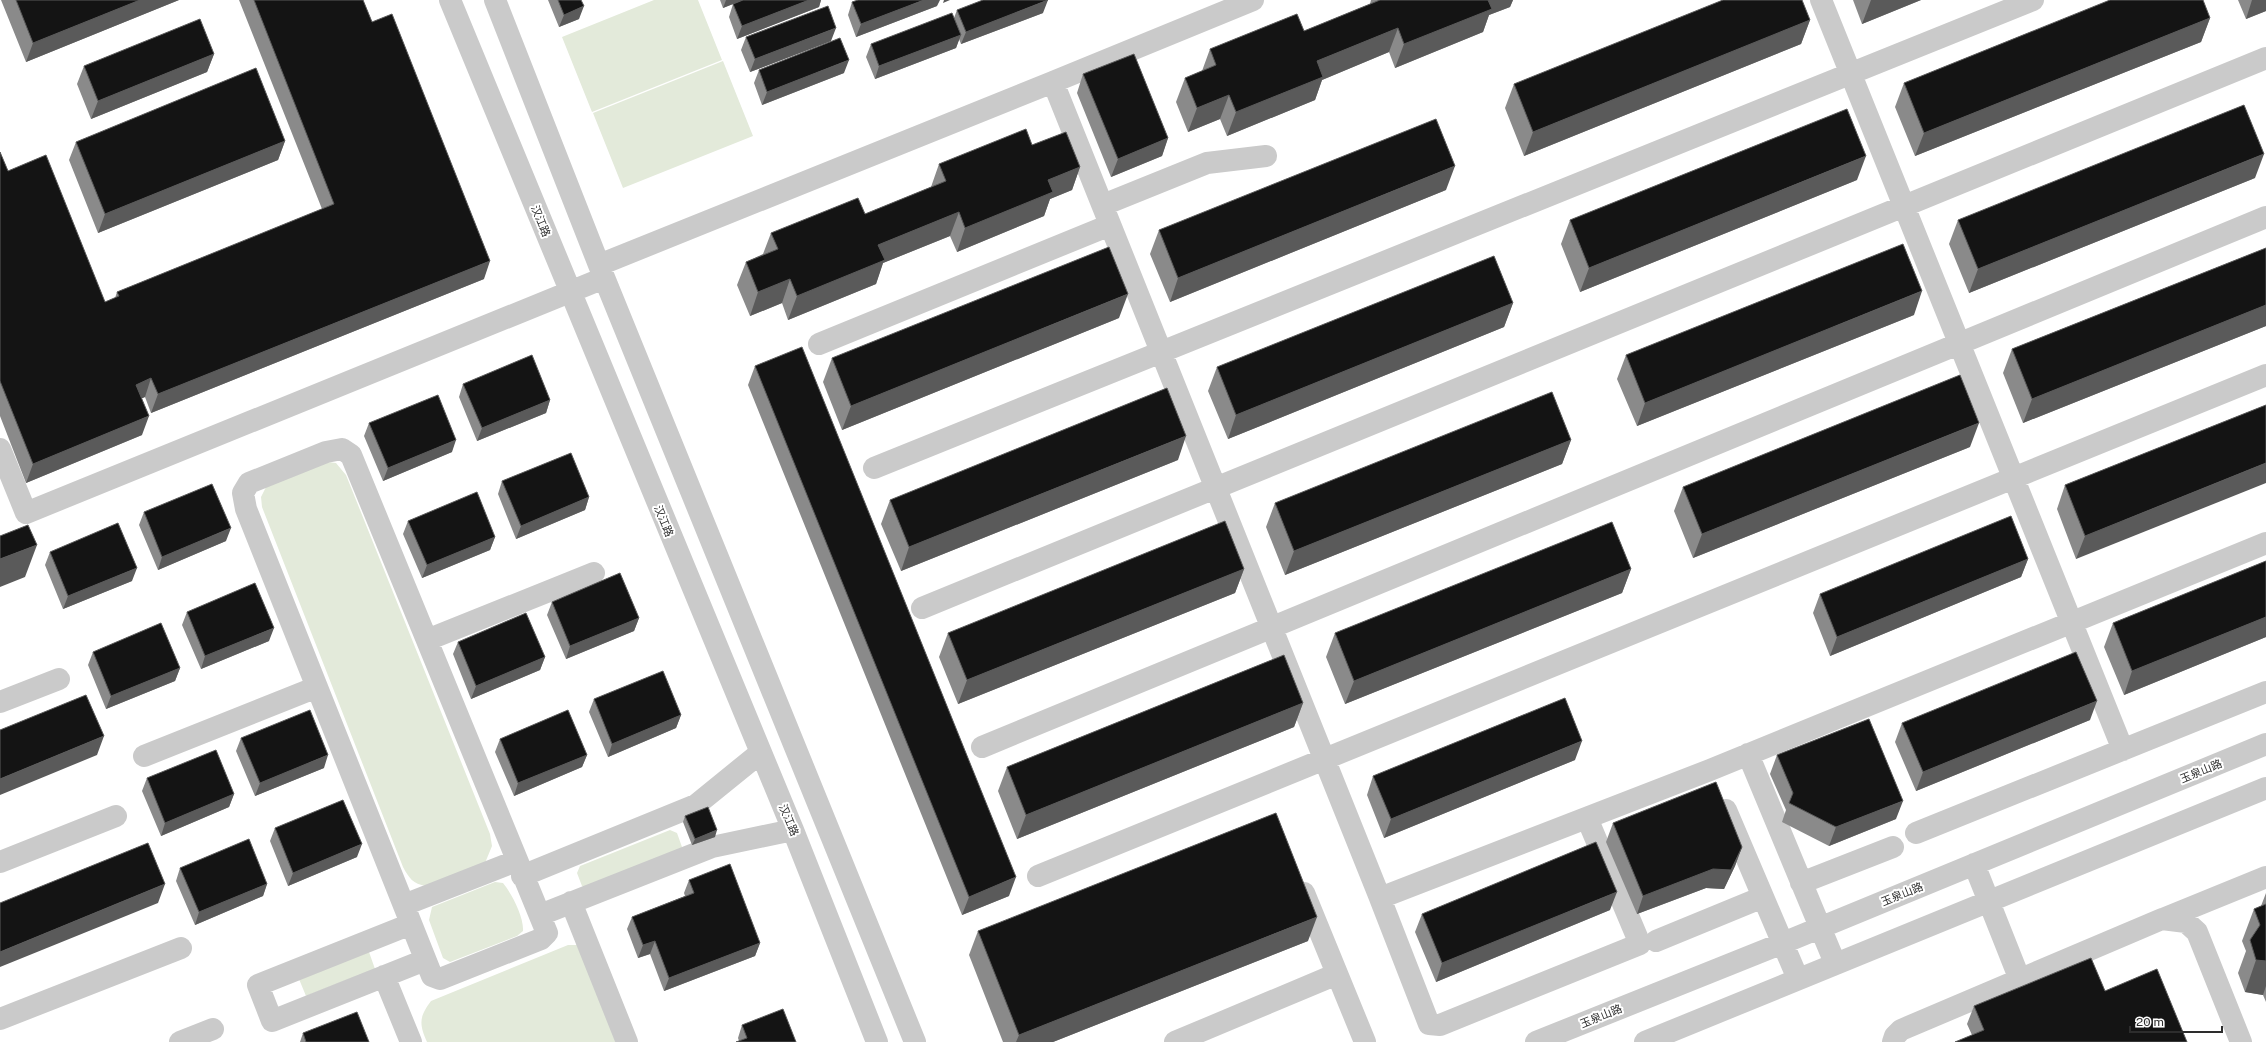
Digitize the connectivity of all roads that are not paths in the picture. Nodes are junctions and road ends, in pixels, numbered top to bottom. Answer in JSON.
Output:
{"nodes":[{"id":1,"x":450,"y":0,"type":"edge"},
{"id":2,"x":495,"y":0,"type":"edge"},
{"id":3,"x":1252,"y":0,"type":"edge"},
{"id":4,"x":1821,"y":0,"type":"edge"},
{"id":5,"x":2033,"y":0,"type":"edge"},
{"id":6,"x":2266,"y":58,"type":"edge"},
{"id":7,"x":1851,"y":74,"type":"junction"},
{"id":8,"x":1053,"y":82,"type":"junction"},
{"id":9,"x":1266,"y":156,"type":"dead end"},
{"id":10,"x":1904,"y":206,"type":"junction"},
{"id":11,"x":1106,"y":215,"type":"junction"},
{"id":12,"x":2266,"y":218,"type":"edge"},
{"id":13,"x":602,"y":272,"type":"junction"},
{"id":14,"x":570,"y":292,"type":"junction"},
{"id":15,"x":819,"y":344,"type":"dead end"},
{"id":16,"x":1960,"y":344,"type":"junction"},
{"id":17,"x":1161,"y":352,"type":"junction"},
{"id":18,"x":2266,"y":374,"type":"edge"},
{"id":19,"x":0,"y":448,"type":"edge"},
{"id":20,"x":874,"y":468,"type":"dead end"},
{"id":21,"x":2013,"y":478,"type":"junction"},
{"id":22,"x":1216,"y":488,"type":"junction"},
{"id":23,"x":2266,"y":543,"type":"edge"},
{"id":24,"x":594,"y":573,"type":"dead end"},
{"id":25,"x":922,"y":608,"type":"dead end"},
{"id":26,"x":2072,"y":622,"type":"junction"},
{"id":27,"x":1272,"y":628,"type":"junction"},
{"id":28,"x":427,"y":640,"type":"junction"},
{"id":29,"x":59,"y":679,"type":"dead end"},
{"id":30,"x":317,"y":687,"type":"junction"},
{"id":31,"x":2266,"y":692,"type":"edge"},
{"id":32,"x":0,"y":702,"type":"edge"},
{"id":33,"x":2266,"y":744,"type":"edge"},
{"id":34,"x":982,"y":747,"type":"dead end"},
{"id":35,"x":2123,"y":750,"type":"junction"},
{"id":36,"x":760,"y":752,"type":"junction"},
{"id":37,"x":1748,"y":754,"type":"junction"},
{"id":38,"x":144,"y":756,"type":"dead end"},
{"id":39,"x":1324,"y":760,"type":"junction"},
{"id":40,"x":1710,"y":770,"type":"junction"},
{"id":41,"x":2266,"y":788,"type":"edge"},
{"id":42,"x":116,"y":816,"type":"dead end"},
{"id":43,"x":1587,"y":818,"type":"junction"},
{"id":44,"x":793,"y":830,"type":"junction"},
{"id":45,"x":1916,"y":833,"type":"dead end"},
{"id":46,"x":1893,"y":847,"type":"dead end"},
{"id":47,"x":0,"y":862,"type":"edge"},
{"id":48,"x":1974,"y":864,"type":"junction"},
{"id":49,"x":519,"y":868,"type":"junction"},
{"id":50,"x":1296,"y":872,"type":"edge"},
{"id":51,"x":1038,"y":876,"type":"dead end"},
{"id":52,"x":2266,"y":877,"type":"edge"},
{"id":53,"x":1801,"y":883,"type":"junction"},
{"id":54,"x":1763,"y":897,"type":"junction"},
{"id":55,"x":1380,"y":898,"type":"junction"},
{"id":56,"x":1988,"y":901,"type":"junction"},
{"id":57,"x":571,"y":902,"type":"junction"},
{"id":58,"x":407,"y":915,"type":"junction"},
{"id":59,"x":540,"y":915,"type":"junction"},
{"id":60,"x":2162,"y":919,"type":"junction"},
{"id":61,"x":1820,"y":927,"type":"junction"},
{"id":62,"x":1656,"y":941,"type":"dead end"},
{"id":63,"x":1783,"y":943,"type":"junction"},
{"id":64,"x":181,"y":948,"type":"dead end"},
{"id":65,"x":425,"y":960,"type":"junction"},
{"id":66,"x":1835,"y":963,"type":"junction"},
{"id":67,"x":1338,"y":974,"type":"junction"},
{"id":68,"x":384,"y":976,"type":"junction"},
{"id":69,"x":1798,"y":979,"type":"junction"},
{"id":70,"x":2020,"y":980,"type":"junction"},
{"id":71,"x":0,"y":1019,"type":"edge"},
{"id":72,"x":213,"y":1029,"type":"dead end"},
{"id":73,"x":180,"y":1042,"type":"edge"},
{"id":74,"x":411,"y":1042,"type":"edge"},
{"id":75,"x":627,"y":1042,"type":"edge"},
{"id":76,"x":877,"y":1042,"type":"edge"},
{"id":77,"x":915,"y":1042,"type":"edge"},
{"id":78,"x":1175,"y":1042,"type":"edge"},
{"id":79,"x":1365,"y":1042,"type":"edge"},
{"id":80,"x":1536,"y":1042,"type":"edge"},
{"id":81,"x":1645,"y":1042,"type":"edge"},
{"id":82,"x":1893,"y":1042,"type":"edge"},
{"id":83,"x":2241,"y":1042,"type":"edge"}],
"edges":[{"from":1,"to":14,"type":"street","name":"汉江路"},
{"from":2,"to":13,"type":"street"},
{"from":3,"to":8,"type":"street"},
{"from":4,"to":7,"type":"street"},
{"from":5,"to":7,"type":"street"},
{"from":6,"to":10,"type":"street"},
{"from":7,"to":10,"type":"street"},
{"from":7,"to":17,"type":"street"},
{"from":8,"to":11,"type":"street"},
{"from":8,"to":13,"type":"street"},
{"from":9,"to":11,"type":"street"},
{"from":10,"to":16,"type":"street"},
{"from":10,"to":22,"type":"street"},
{"from":11,"to":15,"type":"street"},
{"from":11,"to":17,"type":"street"},
{"from":12,"to":16,"type":"street"},
{"from":13,"to":14,"type":"street"},
{"from":13,"to":77,"type":"street"},
{"from":14,"to":19,"type":"street"},
{"from":14,"to":36,"type":"street","name":"汉江路"},
{"from":16,"to":21,"type":"street"},
{"from":16,"to":27,"type":"street"},
{"from":17,"to":20,"type":"street"},
{"from":17,"to":22,"type":"street"},
{"from":18,"to":21,"type":"street"},
{"from":21,"to":26,"type":"street"},
{"from":21,"to":39,"type":"street"},
{"from":22,"to":25,"type":"street"},
{"from":22,"to":27,"type":"street"},
{"from":23,"to":26,"type":"street"},
{"from":24,"to":28,"type":"street"},
{"from":26,"to":35,"type":"street"},
{"from":26,"to":37,"type":"street"},
{"from":27,"to":34,"type":"street"},
{"from":27,"to":39,"type":"street"},
{"from":28,"to":30,"type":"street"},
{"from":28,"to":49,"type":"street"},
{"from":29,"to":32,"type":"street"},
{"from":30,"to":38,"type":"street"},
{"from":30,"to":58,"type":"street"},
{"from":31,"to":35,"type":"street"},
{"from":33,"to":48,"type":"street","name":"玉泉山路"},
{"from":35,"to":45,"type":"street"},
{"from":36,"to":44,"type":"street","name":"汉江路"},
{"from":36,"to":49,"type":"street"},
{"from":37,"to":40,"type":"street"},
{"from":37,"to":53,"type":"street"},
{"from":39,"to":51,"type":"street"},
{"from":39,"to":55,"type":"street"},
{"from":40,"to":43,"type":"street"},
{"from":40,"to":54,"type":"street"},
{"from":41,"to":56,"type":"street"},
{"from":42,"to":47,"type":"street"},
{"from":43,"to":55,"type":"street"},
{"from":43,"to":55,"type":"street"},
{"from":44,"to":57,"type":"street"},
{"from":44,"to":76,"type":"street","name":"汉江路"},
{"from":46,"to":53,"type":"street"},
{"from":48,"to":56,"type":"street"},
{"from":48,"to":61,"type":"street","name":"玉泉山路"},
{"from":49,"to":58,"type":"street"},
{"from":49,"to":59,"type":"street"},
{"from":50,"to":67,"type":"street"},
{"from":52,"to":60,"type":"street"},
{"from":53,"to":61,"type":"street"},
{"from":54,"to":62,"type":"street"},
{"from":54,"to":63,"type":"street"},
{"from":56,"to":66,"type":"street"},
{"from":56,"to":70,"type":"street"},
{"from":57,"to":59,"type":"street"},
{"from":57,"to":75,"type":"street"},
{"from":58,"to":65,"type":"street"},
{"from":58,"to":68,"type":"street"},
{"from":59,"to":65,"type":"street"},
{"from":60,"to":70,"type":"street"},
{"from":60,"to":83,"type":"street"},
{"from":61,"to":63,"type":"street","name":"玉泉山路"},
{"from":61,"to":66,"type":"street"},
{"from":63,"to":69,"type":"street"},
{"from":63,"to":80,"type":"street","name":"玉泉山路"},
{"from":64,"to":71,"type":"street"},
{"from":65,"to":68,"type":"street"},
{"from":66,"to":69,"type":"street"},
{"from":67,"to":78,"type":"street"},
{"from":67,"to":79,"type":"street"},
{"from":68,"to":74,"type":"street"},
{"from":69,"to":81,"type":"street"},
{"from":70,"to":82,"type":"street"},
{"from":72,"to":73,"type":"street"}]}
